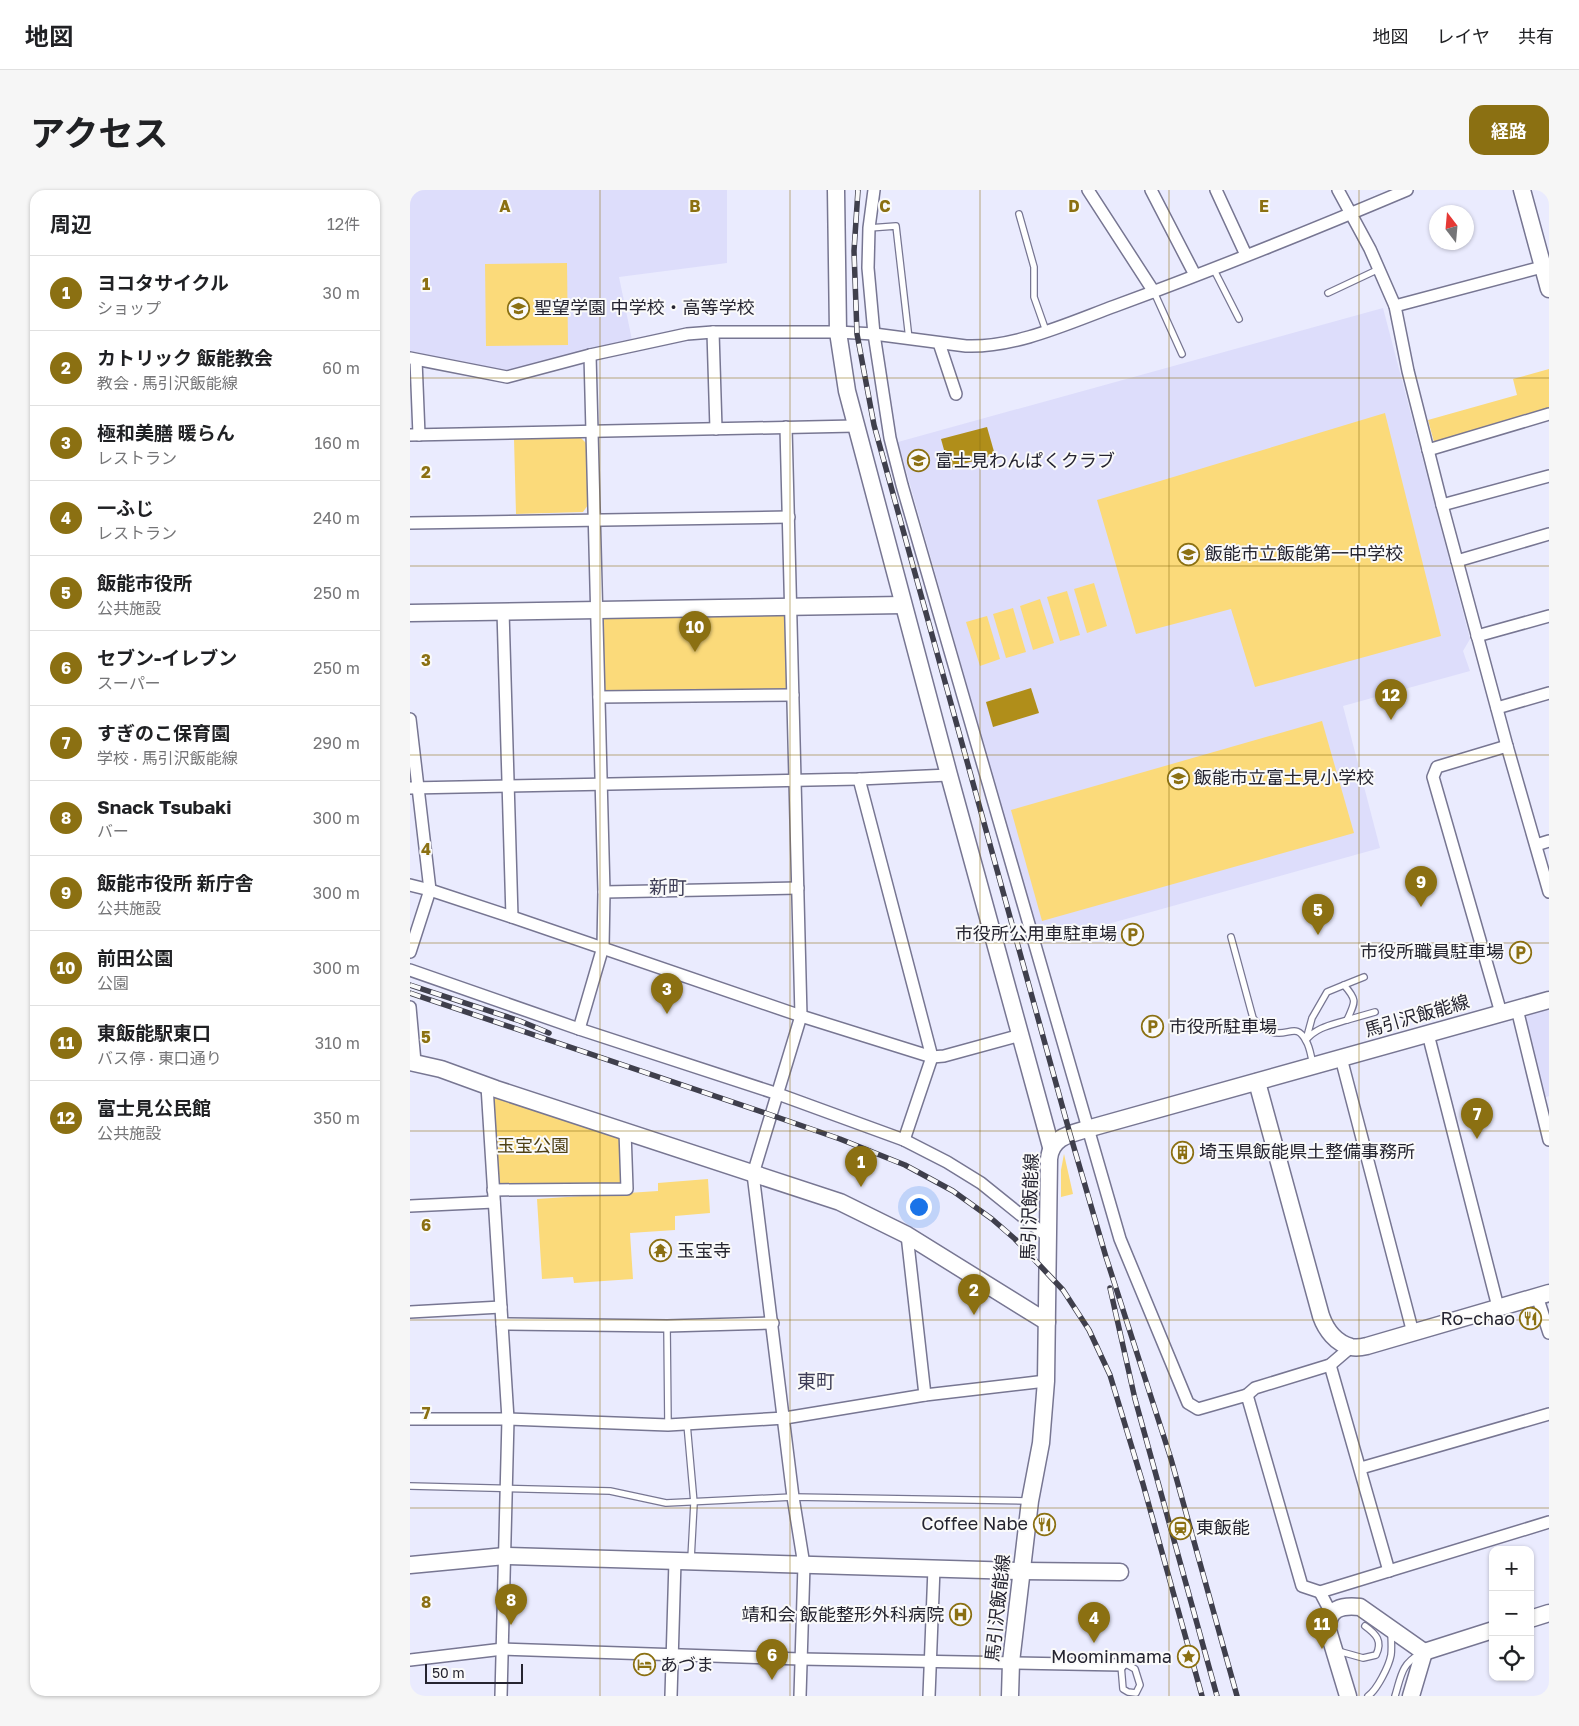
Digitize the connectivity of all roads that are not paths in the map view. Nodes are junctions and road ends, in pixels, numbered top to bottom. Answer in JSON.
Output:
{"nodes":[{"id":1,"x":836,"y":190,"type":"edge"},
{"id":2,"x":874,"y":190,"type":"edge"},
{"id":3,"x":1088,"y":190,"type":"edge"},
{"id":4,"x":1151,"y":190,"type":"edge"},
{"id":5,"x":1216,"y":190,"type":"edge"},
{"id":6,"x":1338,"y":190,"type":"edge"},
{"id":7,"x":1407,"y":190,"type":"edge"},
{"id":8,"x":1522,"y":190,"type":"edge"},
{"id":9,"x":1352,"y":213,"type":"junction"},
{"id":10,"x":1019,"y":214,"type":"dead end"},
{"id":11,"x":869,"y":228,"type":"junction"},
{"id":12,"x":1246,"y":255,"type":"junction"},
{"id":13,"x":1544,"y":261,"type":"edge"},
{"id":14,"x":1213,"y":268,"type":"junction"},
{"id":15,"x":1379,"y":269,"type":"junction"},
{"id":16,"x":1195,"y":275,"type":"junction"},
{"id":17,"x":1549,"y":289,"type":"edge"},
{"id":18,"x":1154,"y":292,"type":"junction"},
{"id":19,"x":1328,"y":293,"type":"dead end"},
{"id":20,"x":1395,"y":306,"type":"junction"},
{"id":21,"x":1239,"y":319,"type":"dead end"},
{"id":22,"x":1046,"y":331,"type":"junction"},
{"id":23,"x":713,"y":332,"type":"junction"},
{"id":24,"x":838,"y":332,"type":"junction"},
{"id":25,"x":874,"y":334,"type":"junction"},
{"id":26,"x":910,"y":340,"type":"junction"},
{"id":27,"x":939,"y":343,"type":"junction"},
{"id":28,"x":1182,"y":354,"type":"dead end"},
{"id":29,"x":590,"y":355,"type":"junction"},
{"id":30,"x":413,"y":359,"type":"edge"},
{"id":31,"x":956,"y":394,"type":"dead end"},
{"id":32,"x":1549,"y":414,"type":"edge"},
{"id":33,"x":855,"y":426,"type":"junction"},
{"id":34,"x":786,"y":427,"type":"junction"},
{"id":35,"x":716,"y":429,"type":"junction"},
{"id":36,"x":592,"y":431,"type":"junction"},
{"id":37,"x":414,"y":435,"type":"edge"},
{"id":38,"x":1428,"y":450,"type":"junction"},
{"id":39,"x":1549,"y":476,"type":"edge"},
{"id":40,"x":1442,"y":505,"type":"junction"},
{"id":41,"x":788,"y":517,"type":"junction"},
{"id":42,"x":594,"y":521,"type":"junction"},
{"id":43,"x":410,"y":523,"type":"edge"},
{"id":44,"x":1549,"y":534,"type":"edge"},
{"id":45,"x":1457,"y":561,"type":"junction"},
{"id":46,"x":903,"y":605,"type":"junction"},
{"id":47,"x":791,"y":607,"type":"junction"},
{"id":48,"x":596,"y":610,"type":"junction"},
{"id":49,"x":503,"y":611,"type":"junction"},
{"id":50,"x":410,"y":613,"type":"edge"},
{"id":51,"x":1549,"y":616,"type":"edge"},
{"id":52,"x":1478,"y":636,"type":"junction"},
{"id":53,"x":1549,"y":693,"type":"edge"},
{"id":54,"x":793,"y":695,"type":"junction"},
{"id":55,"x":599,"y":697,"type":"junction"},
{"id":56,"x":1496,"y":708,"type":"junction"},
{"id":57,"x":410,"y":719,"type":"edge"},
{"id":58,"x":1507,"y":746,"type":"junction"},
{"id":59,"x":949,"y":775,"type":"junction"},
{"id":60,"x":859,"y":779,"type":"junction"},
{"id":61,"x":795,"y":781,"type":"junction"},
{"id":62,"x":601,"y":785,"type":"junction"},
{"id":63,"x":508,"y":786,"type":"junction"},
{"id":64,"x":414,"y":788,"type":"edge"},
{"id":65,"x":1549,"y":841,"type":"edge"},
{"id":66,"x":1536,"y":845,"type":"junction"},
{"id":67,"x":410,"y":885,"type":"edge"},
{"id":68,"x":798,"y":888,"type":"junction"},
{"id":69,"x":430,"y":890,"type":"junction"},
{"id":70,"x":604,"y":892,"type":"junction"},
{"id":71,"x":1549,"y":892,"type":"edge"},
{"id":72,"x":512,"y":917,"type":"junction"},
{"id":73,"x":1231,"y":937,"type":"dead end"},
{"id":74,"x":603,"y":947,"type":"junction"},
{"id":75,"x":410,"y":952,"type":"edge"},
{"id":76,"x":410,"y":970,"type":"edge"},
{"id":77,"x":1364,"y":977,"type":"dead end"},
{"id":78,"x":1344,"y":985,"type":"junction"},
{"id":79,"x":1549,"y":1000,"type":"edge"},
{"id":80,"x":410,"y":1007,"type":"edge"},
{"id":81,"x":1518,"y":1009,"type":"junction"},
{"id":82,"x":1374,"y":1012,"type":"dead end"},
{"id":83,"x":1501,"y":1013,"type":"junction"},
{"id":84,"x":801,"y":1016,"type":"junction"},
{"id":85,"x":1347,"y":1020,"type":"junction"},
{"id":86,"x":578,"y":1029,"type":"junction"},
{"id":87,"x":1428,"y":1034,"type":"junction"},
{"id":88,"x":1021,"y":1035,"type":"junction"},
{"id":89,"x":1306,"y":1040,"type":"junction"},
{"id":90,"x":932,"y":1057,"type":"junction"},
{"id":91,"x":1341,"y":1058,"type":"junction"},
{"id":92,"x":412,"y":1062,"type":"edge"},
{"id":93,"x":1314,"y":1066,"type":"junction"},
{"id":94,"x":1257,"y":1082,"type":"junction"},
{"id":95,"x":487,"y":1086,"type":"junction"},
{"id":96,"x":778,"y":1094,"type":"junction"},
{"id":97,"x":1088,"y":1129,"type":"junction"},
{"id":98,"x":625,"y":1131,"type":"junction"},
{"id":99,"x":904,"y":1140,"type":"junction"},
{"id":100,"x":1549,"y":1140,"type":"edge"},
{"id":101,"x":1052,"y":1147,"type":"junction"},
{"id":102,"x":753,"y":1174,"type":"junction"},
{"id":103,"x":493,"y":1190,"type":"junction"},
{"id":104,"x":494,"y":1202,"type":"junction"},
{"id":105,"x":410,"y":1206,"type":"edge"},
{"id":106,"x":907,"y":1235,"type":"junction"},
{"id":107,"x":1048,"y":1237,"type":"junction"},
{"id":108,"x":1543,"y":1294,"type":"edge"},
{"id":109,"x":501,"y":1307,"type":"junction"},
{"id":110,"x":1498,"y":1307,"type":"junction"},
{"id":111,"x":410,"y":1312,"type":"edge"},
{"id":112,"x":1048,"y":1322,"type":"junction"},
{"id":113,"x":773,"y":1323,"type":"junction"},
{"id":114,"x":502,"y":1324,"type":"junction"},
{"id":115,"x":667,"y":1326,"type":"junction"},
{"id":116,"x":1413,"y":1333,"type":"junction"},
{"id":117,"x":1549,"y":1334,"type":"edge"},
{"id":118,"x":1351,"y":1347,"type":"junction"},
{"id":119,"x":1330,"y":1365,"type":"junction"},
{"id":120,"x":1046,"y":1381,"type":"junction"},
{"id":121,"x":925,"y":1395,"type":"junction"},
{"id":122,"x":1247,"y":1395,"type":"junction"},
{"id":123,"x":1549,"y":1414,"type":"edge"},
{"id":124,"x":785,"y":1418,"type":"junction"},
{"id":125,"x":410,"y":1419,"type":"edge"},
{"id":126,"x":508,"y":1419,"type":"junction"},
{"id":127,"x":687,"y":1424,"type":"junction"},
{"id":128,"x":668,"y":1425,"type":"junction"},
{"id":129,"x":1361,"y":1468,"type":"junction"},
{"id":130,"x":410,"y":1486,"type":"edge"},
{"id":131,"x":508,"y":1488,"type":"junction"},
{"id":132,"x":794,"y":1497,"type":"junction"},
{"id":133,"x":1030,"y":1501,"type":"junction"},
{"id":134,"x":694,"y":1503,"type":"junction"},
{"id":135,"x":1549,"y":1522,"type":"edge"},
{"id":136,"x":505,"y":1556,"type":"junction"},
{"id":137,"x":683,"y":1561,"type":"junction"},
{"id":138,"x":804,"y":1564,"type":"junction"},
{"id":139,"x":410,"y":1565,"type":"edge"},
{"id":140,"x":934,"y":1568,"type":"junction"},
{"id":141,"x":1022,"y":1571,"type":"junction"},
{"id":142,"x":1389,"y":1571,"type":"junction"},
{"id":143,"x":1120,"y":1572,"type":"dead end"},
{"id":144,"x":1320,"y":1592,"type":"junction"},
{"id":145,"x":1331,"y":1613,"type":"junction"},
{"id":146,"x":1549,"y":1613,"type":"edge"},
{"id":147,"x":1534,"y":1618,"type":"edge"},
{"id":148,"x":1365,"y":1626,"type":"dead end"},
{"id":149,"x":1391,"y":1629,"type":"junction"},
{"id":150,"x":1489,"y":1631,"type":"edge"},
{"id":151,"x":503,"y":1649,"type":"junction"},
{"id":152,"x":1334,"y":1650,"type":"junction"},
{"id":153,"x":1424,"y":1652,"type":"junction"},
{"id":154,"x":672,"y":1655,"type":"junction"},
{"id":155,"x":801,"y":1659,"type":"junction"},
{"id":156,"x":410,"y":1660,"type":"edge"},
{"id":157,"x":931,"y":1661,"type":"junction"},
{"id":158,"x":1011,"y":1662,"type":"junction"},
{"id":159,"x":1121,"y":1665,"type":"junction"},
{"id":160,"x":1137,"y":1694,"type":"edge"},
{"id":161,"x":501,"y":1696,"type":"edge"},
{"id":162,"x":671,"y":1696,"type":"edge"},
{"id":163,"x":800,"y":1696,"type":"edge"},
{"id":164,"x":929,"y":1696,"type":"edge"},
{"id":165,"x":1010,"y":1696,"type":"edge"},
{"id":166,"x":1348,"y":1696,"type":"edge"},
{"id":167,"x":1368,"y":1696,"type":"edge"},
{"id":168,"x":1395,"y":1696,"type":"edge"},
{"id":169,"x":1411,"y":1696,"type":"edge"}],
"edges":[{"from":1,"to":24,"type":"street"},
{"from":2,"to":11,"type":"street"},
{"from":3,"to":18,"type":"street"},
{"from":4,"to":16,"type":"street"},
{"from":5,"to":12,"type":"street"},
{"from":6,"to":9,"type":"street"},
{"from":7,"to":9,"type":"street"},
{"from":8,"to":13,"type":"street"},
{"from":9,"to":12,"type":"street"},
{"from":9,"to":15,"type":"street"},
{"from":10,"to":22,"type":"lane"},
{"from":11,"to":25,"type":"street"},
{"from":11,"to":26,"type":"lane"},
{"from":12,"to":14,"type":"street"},
{"from":13,"to":17,"type":"street"},
{"from":13,"to":20,"type":"street"},
{"from":14,"to":16,"type":"street"},
{"from":14,"to":21,"type":"lane"},
{"from":15,"to":19,"type":"lane"},
{"from":15,"to":20,"type":"street"},
{"from":16,"to":18,"type":"street"},
{"from":18,"to":22,"type":"street"},
{"from":18,"to":28,"type":"lane"},
{"from":20,"to":38,"type":"street"},
{"from":22,"to":27,"type":"street"},
{"from":23,"to":24,"type":"street"},
{"from":23,"to":29,"type":"street"},
{"from":23,"to":35,"type":"street"},
{"from":24,"to":25,"type":"street"},
{"from":24,"to":33,"type":"street"},
{"from":25,"to":26,"type":"street"},
{"from":25,"to":97,"type":"street"},
{"from":26,"to":27,"type":"street"},
{"from":27,"to":31,"type":"street"},
{"from":29,"to":30,"type":"street"},
{"from":29,"to":36,"type":"street"},
{"from":30,"to":37,"type":"street"},
{"from":32,"to":38,"type":"street"},
{"from":33,"to":34,"type":"street"},
{"from":33,"to":46,"type":"street"},
{"from":34,"to":35,"type":"street"},
{"from":34,"to":41,"type":"street"},
{"from":35,"to":36,"type":"street"},
{"from":36,"to":37,"type":"street"},
{"from":36,"to":42,"type":"street"},
{"from":38,"to":40,"type":"street"},
{"from":39,"to":40,"type":"street"},
{"from":40,"to":45,"type":"street"},
{"from":41,"to":42,"type":"street"},
{"from":41,"to":47,"type":"street"},
{"from":42,"to":43,"type":"street"},
{"from":42,"to":48,"type":"street"},
{"from":44,"to":45,"type":"street"},
{"from":45,"to":52,"type":"street"},
{"from":46,"to":47,"type":"street"},
{"from":46,"to":59,"type":"street"},
{"from":47,"to":48,"type":"street"},
{"from":47,"to":54,"type":"street"},
{"from":48,"to":49,"type":"street"},
{"from":48,"to":55,"type":"street"},
{"from":49,"to":50,"type":"street"},
{"from":49,"to":63,"type":"street"},
{"from":51,"to":52,"type":"street"},
{"from":52,"to":56,"type":"street"},
{"from":53,"to":56,"type":"street"},
{"from":54,"to":55,"type":"street"},
{"from":54,"to":61,"type":"street"},
{"from":55,"to":62,"type":"street"},
{"from":56,"to":58,"type":"street"},
{"from":57,"to":64,"type":"street"},
{"from":58,"to":66,"type":"street"},
{"from":58,"to":83,"type":"street"},
{"from":59,"to":60,"type":"street"},
{"from":59,"to":88,"type":"street"},
{"from":60,"to":61,"type":"street"},
{"from":60,"to":90,"type":"street"},
{"from":61,"to":62,"type":"street"},
{"from":61,"to":68,"type":"street"},
{"from":62,"to":63,"type":"street"},
{"from":62,"to":70,"type":"street"},
{"from":63,"to":64,"type":"street"},
{"from":63,"to":72,"type":"street"},
{"from":64,"to":69,"type":"street"},
{"from":65,"to":66,"type":"street"},
{"from":66,"to":71,"type":"street"},
{"from":67,"to":69,"type":"street"},
{"from":68,"to":70,"type":"street"},
{"from":68,"to":84,"type":"street"},
{"from":69,"to":72,"type":"street"},
{"from":69,"to":75,"type":"street"},
{"from":70,"to":74,"type":"street"},
{"from":72,"to":74,"type":"street"},
{"from":73,"to":89,"type":"lane"},
{"from":74,"to":84,"type":"street"},
{"from":74,"to":86,"type":"street"},
{"from":76,"to":86,"type":"street"},
{"from":77,"to":78,"type":"lane"},
{"from":78,"to":85,"type":"lane"},
{"from":78,"to":89,"type":"lane"},
{"from":79,"to":81,"type":"street","name":"馬引沢飯能線"},
{"from":80,"to":92,"type":"street"},
{"from":81,"to":83,"type":"street","name":"馬引沢飯能線"},
{"from":81,"to":100,"type":"street"},
{"from":82,"to":85,"type":"lane"},
{"from":83,"to":87,"type":"street","name":"馬引沢飯能線"},
{"from":84,"to":90,"type":"street"},
{"from":84,"to":96,"type":"street"},
{"from":85,"to":89,"type":"lane"},
{"from":86,"to":96,"type":"street"},
{"from":87,"to":91,"type":"street","name":"馬引沢飯能線"},
{"from":87,"to":110,"type":"street"},
{"from":88,"to":90,"type":"street"},
{"from":88,"to":101,"type":"street"},
{"from":89,"to":93,"type":"lane"},
{"from":90,"to":99,"type":"street"},
{"from":91,"to":93,"type":"street","name":"馬引沢飯能線"},
{"from":91,"to":116,"type":"street"},
{"from":92,"to":95,"type":"street"},
{"from":93,"to":94,"type":"street","name":"馬引沢飯能線"},
{"from":94,"to":97,"type":"street","name":"馬引沢飯能線"},
{"from":94,"to":118,"type":"street"},
{"from":95,"to":98,"type":"street"},
{"from":95,"to":103,"type":"street"},
{"from":96,"to":99,"type":"street"},
{"from":96,"to":102,"type":"street"},
{"from":97,"to":101,"type":"street","name":"馬引沢飯能線"},
{"from":97,"to":122,"type":"street"},
{"from":98,"to":102,"type":"street"},
{"from":98,"to":103,"type":"street"},
{"from":99,"to":107,"type":"street"},
{"from":101,"to":107,"type":"street","name":"馬引沢飯能線"},
{"from":102,"to":106,"type":"street"},
{"from":102,"to":113,"type":"street"},
{"from":103,"to":104,"type":"street"},
{"from":104,"to":105,"type":"street"},
{"from":104,"to":109,"type":"street"},
{"from":106,"to":112,"type":"street"},
{"from":106,"to":121,"type":"street"},
{"from":107,"to":112,"type":"street","name":"馬引沢飯能線"},
{"from":108,"to":110,"type":"street"},
{"from":108,"to":117,"type":"street"},
{"from":109,"to":111,"type":"street"},
{"from":109,"to":114,"type":"street"},
{"from":110,"to":116,"type":"street"},
{"from":112,"to":120,"type":"street","name":"馬引沢飯能線"},
{"from":113,"to":115,"type":"street"},
{"from":113,"to":124,"type":"street"},
{"from":114,"to":115,"type":"street"},
{"from":114,"to":126,"type":"street"},
{"from":115,"to":128,"type":"lane"},
{"from":116,"to":118,"type":"street"},
{"from":118,"to":119,"type":"street"},
{"from":119,"to":122,"type":"street"},
{"from":119,"to":129,"type":"street"},
{"from":120,"to":121,"type":"street"},
{"from":120,"to":133,"type":"street","name":"馬引沢飯能線"},
{"from":121,"to":124,"type":"street"},
{"from":122,"to":144,"type":"street"},
{"from":123,"to":129,"type":"street"},
{"from":124,"to":127,"type":"street"},
{"from":124,"to":132,"type":"street"},
{"from":125,"to":126,"type":"street"},
{"from":126,"to":128,"type":"street"},
{"from":126,"to":131,"type":"street"},
{"from":127,"to":128,"type":"street"},
{"from":127,"to":134,"type":"lane"},
{"from":129,"to":142,"type":"street"},
{"from":130,"to":131,"type":"lane"},
{"from":131,"to":134,"type":"lane"},
{"from":131,"to":136,"type":"street"},
{"from":132,"to":133,"type":"lane"},
{"from":132,"to":134,"type":"lane"},
{"from":132,"to":138,"type":"street"},
{"from":133,"to":141,"type":"street","name":"馬引沢飯能線"},
{"from":134,"to":137,"type":"lane"},
{"from":135,"to":142,"type":"street"},
{"from":136,"to":137,"type":"street"},
{"from":136,"to":139,"type":"street"},
{"from":136,"to":151,"type":"street"},
{"from":137,"to":138,"type":"street"},
{"from":137,"to":154,"type":"street"},
{"from":138,"to":140,"type":"street"},
{"from":138,"to":155,"type":"street"},
{"from":140,"to":141,"type":"street"},
{"from":140,"to":157,"type":"street"},
{"from":141,"to":143,"type":"street"},
{"from":141,"to":158,"type":"street","name":"馬引沢飯能線"},
{"from":142,"to":144,"type":"street"},
{"from":144,"to":145,"type":"street"},
{"from":145,"to":149,"type":"street"},
{"from":145,"to":152,"type":"street"},
{"from":146,"to":147,"type":"street"},
{"from":148,"to":152,"type":"lane"},
{"from":149,"to":153,"type":"street"},
{"from":149,"to":167,"type":"lane"},
{"from":150,"to":153,"type":"street"},
{"from":151,"to":154,"type":"street"},
{"from":151,"to":156,"type":"street"},
{"from":151,"to":161,"type":"street"},
{"from":152,"to":166,"type":"street"},
{"from":153,"to":168,"type":"lane"},
{"from":153,"to":169,"type":"street"},
{"from":154,"to":155,"type":"street"},
{"from":154,"to":162,"type":"street"},
{"from":155,"to":157,"type":"street"},
{"from":155,"to":163,"type":"street"},
{"from":157,"to":158,"type":"street"},
{"from":157,"to":164,"type":"street"},
{"from":158,"to":159,"type":"street"},
{"from":158,"to":165,"type":"street","name":"馬引沢飯能線"},
{"from":159,"to":160,"type":"lane"},
{"from":159,"to":160,"type":"lane"}]}
